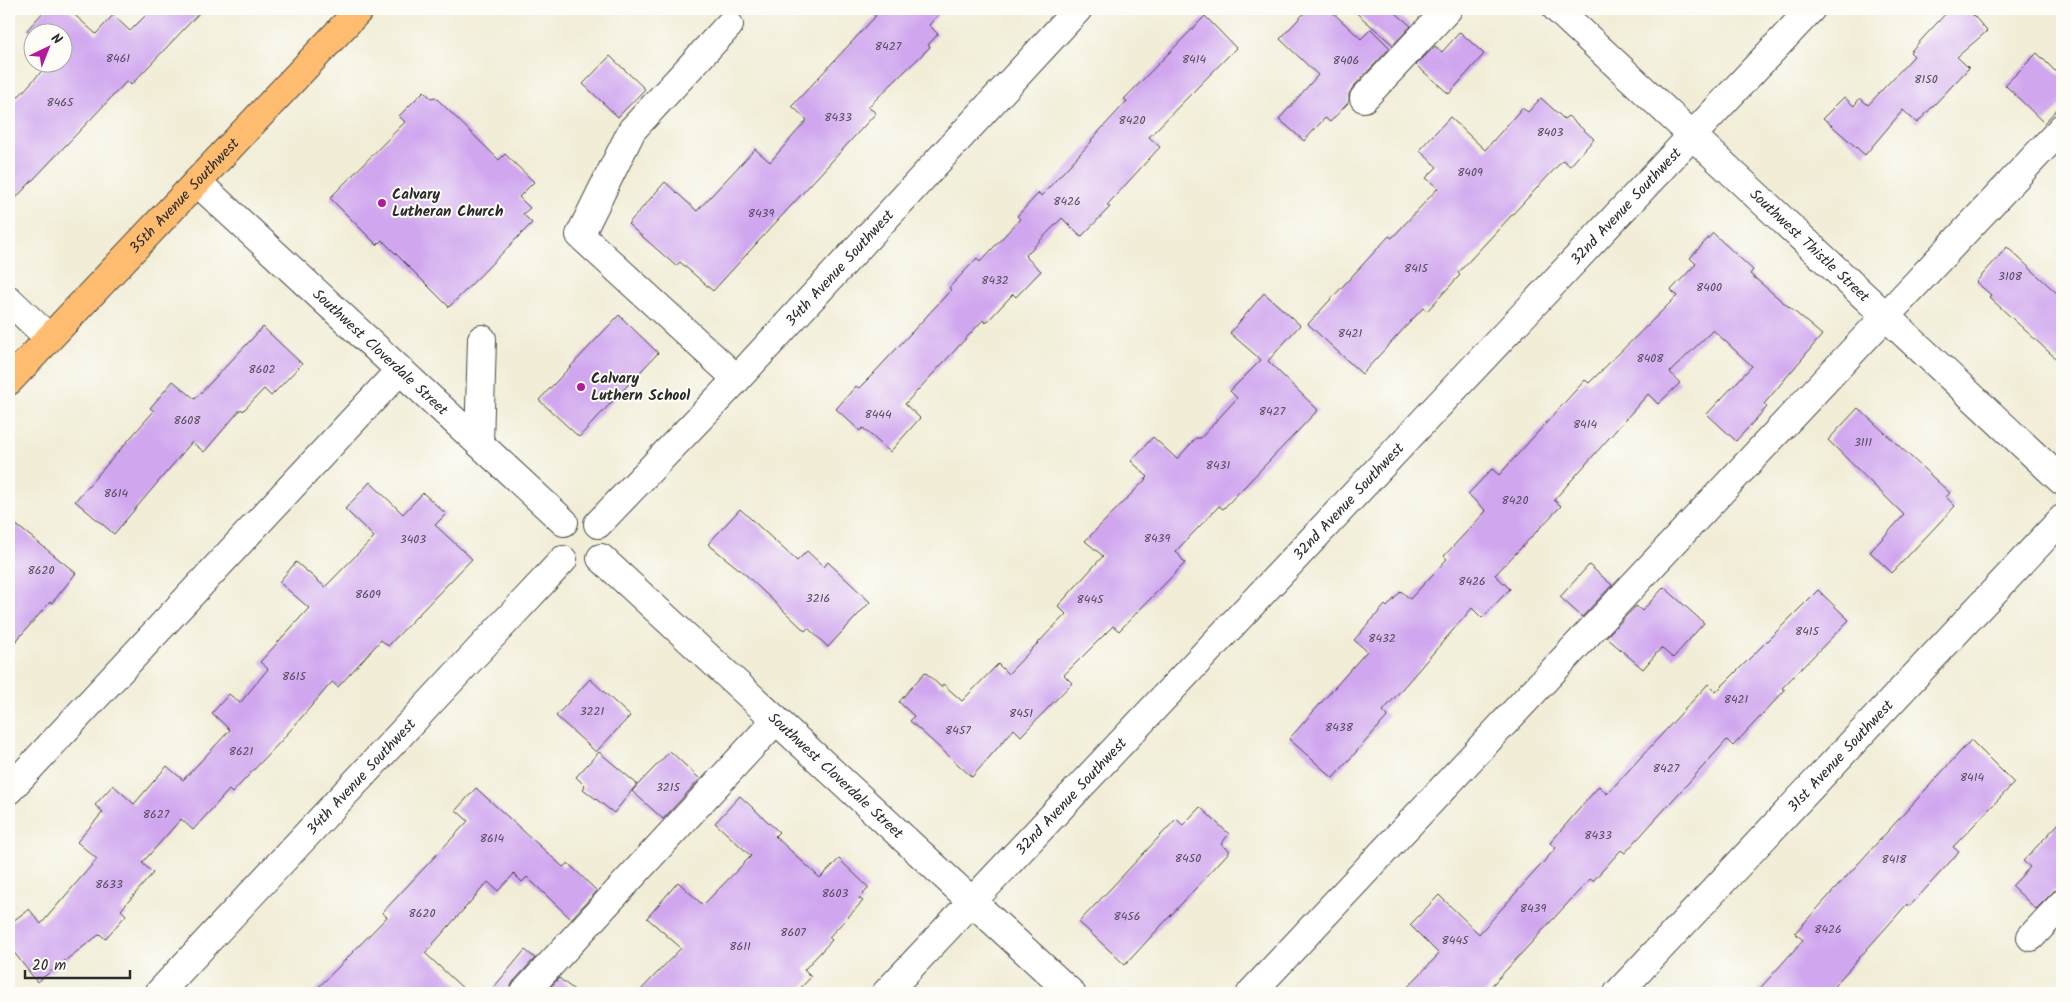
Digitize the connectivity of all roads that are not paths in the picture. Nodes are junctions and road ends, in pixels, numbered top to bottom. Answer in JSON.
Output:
{"nodes":[{"id":1,"x":360,"y":9,"type":"edge"},
{"id":2,"x":1078,"y":9,"type":"edge"},
{"id":3,"x":1448,"y":9,"type":"edge"},
{"id":4,"x":1557,"y":9,"type":"edge"},
{"id":5,"x":1811,"y":9,"type":"edge"},
{"id":6,"x":729,"y":25,"type":"dead end"},
{"id":7,"x":1364,"y":98,"type":"dead end"},
{"id":8,"x":2062,"y":128,"type":"edge"},
{"id":9,"x":1692,"y":136,"type":"junction"},
{"id":10,"x":197,"y":182,"type":"junction"},
{"id":11,"x":9,"y":300,"type":"edge"},
{"id":12,"x":1886,"y":316,"type":"junction"},
{"id":13,"x":49,"y":338,"type":"junction"},
{"id":14,"x":482,"y":339,"type":"dead end"},
{"id":15,"x":400,"y":370,"type":"junction"},
{"id":16,"x":737,"y":379,"type":"junction"},
{"id":17,"x":9,"y":381,"type":"edge"},
{"id":18,"x":479,"y":443,"type":"junction"},
{"id":19,"x":2062,"y":482,"type":"edge"},
{"id":20,"x":2062,"y":519,"type":"edge"},
{"id":21,"x":564,"y":522,"type":"junction"},
{"id":22,"x":598,"y":524,"type":"junction"},
{"id":23,"x":601,"y":558,"type":"junction"},
{"id":24,"x":563,"y":560,"type":"junction"},
{"id":25,"x":776,"y":720,"type":"junction"},
{"id":26,"x":9,"y":790,"type":"edge"},
{"id":27,"x":972,"y":900,"type":"junction"},
{"id":28,"x":2062,"y":904,"type":"edge"},
{"id":29,"x":2031,"y":937,"type":"dead end"},
{"id":30,"x":159,"y":993,"type":"edge"},
{"id":31,"x":524,"y":993,"type":"edge"},
{"id":32,"x":886,"y":993,"type":"edge"},
{"id":33,"x":1071,"y":993,"type":"edge"},
{"id":34,"x":1251,"y":993,"type":"edge"},
{"id":35,"x":1618,"y":993,"type":"edge"}],
"edges":[{"from":1,"to":10,"type":"main road","name":"35th Avenue Southwest"},
{"from":2,"to":16,"type":"street","name":"34th Avenue Southwest"},
{"from":3,"to":7,"type":"street"},
{"from":4,"to":9,"type":"street","name":"Southwest Thistle Street"},
{"from":5,"to":9,"type":"street","name":"32nd Avenue Southwest"},
{"from":6,"to":16,"type":"street"},
{"from":8,"to":12,"type":"street"},
{"from":9,"to":12,"type":"street","name":"Southwest Thistle Street"},
{"from":9,"to":27,"type":"street","name":"32nd Avenue Southwest"},
{"from":10,"to":13,"type":"main road","name":"35th Avenue Southwest"},
{"from":10,"to":15,"type":"street","name":"Southwest Cloverdale Street"},
{"from":11,"to":13,"type":"street"},
{"from":12,"to":19,"type":"street","name":"Southwest Thistle Street"},
{"from":12,"to":34,"type":"street"},
{"from":13,"to":17,"type":"main road","name":"35th Avenue Southwest"},
{"from":14,"to":18,"type":"street"},
{"from":15,"to":18,"type":"street","name":"Southwest Cloverdale Street"},
{"from":15,"to":26,"type":"street"},
{"from":16,"to":22,"type":"street","name":"34th Avenue Southwest"},
{"from":18,"to":21,"type":"street","name":"Southwest Cloverdale Street"},
{"from":20,"to":35,"type":"street","name":"31st Avenue Southwest"},
{"from":21,"to":22,"type":"street"},
{"from":21,"to":24,"type":"street"},
{"from":22,"to":23,"type":"street"},
{"from":23,"to":24,"type":"street"},
{"from":23,"to":25,"type":"street","name":"Southwest Cloverdale Street"},
{"from":24,"to":30,"type":"street","name":"34th Avenue Southwest"},
{"from":25,"to":27,"type":"street","name":"Southwest Cloverdale Street"},
{"from":25,"to":31,"type":"street"},
{"from":27,"to":32,"type":"street","name":"32nd Avenue Southwest"},
{"from":27,"to":33,"type":"street","name":"Southwest Cloverdale Street"},
{"from":28,"to":29,"type":"street"}]}
